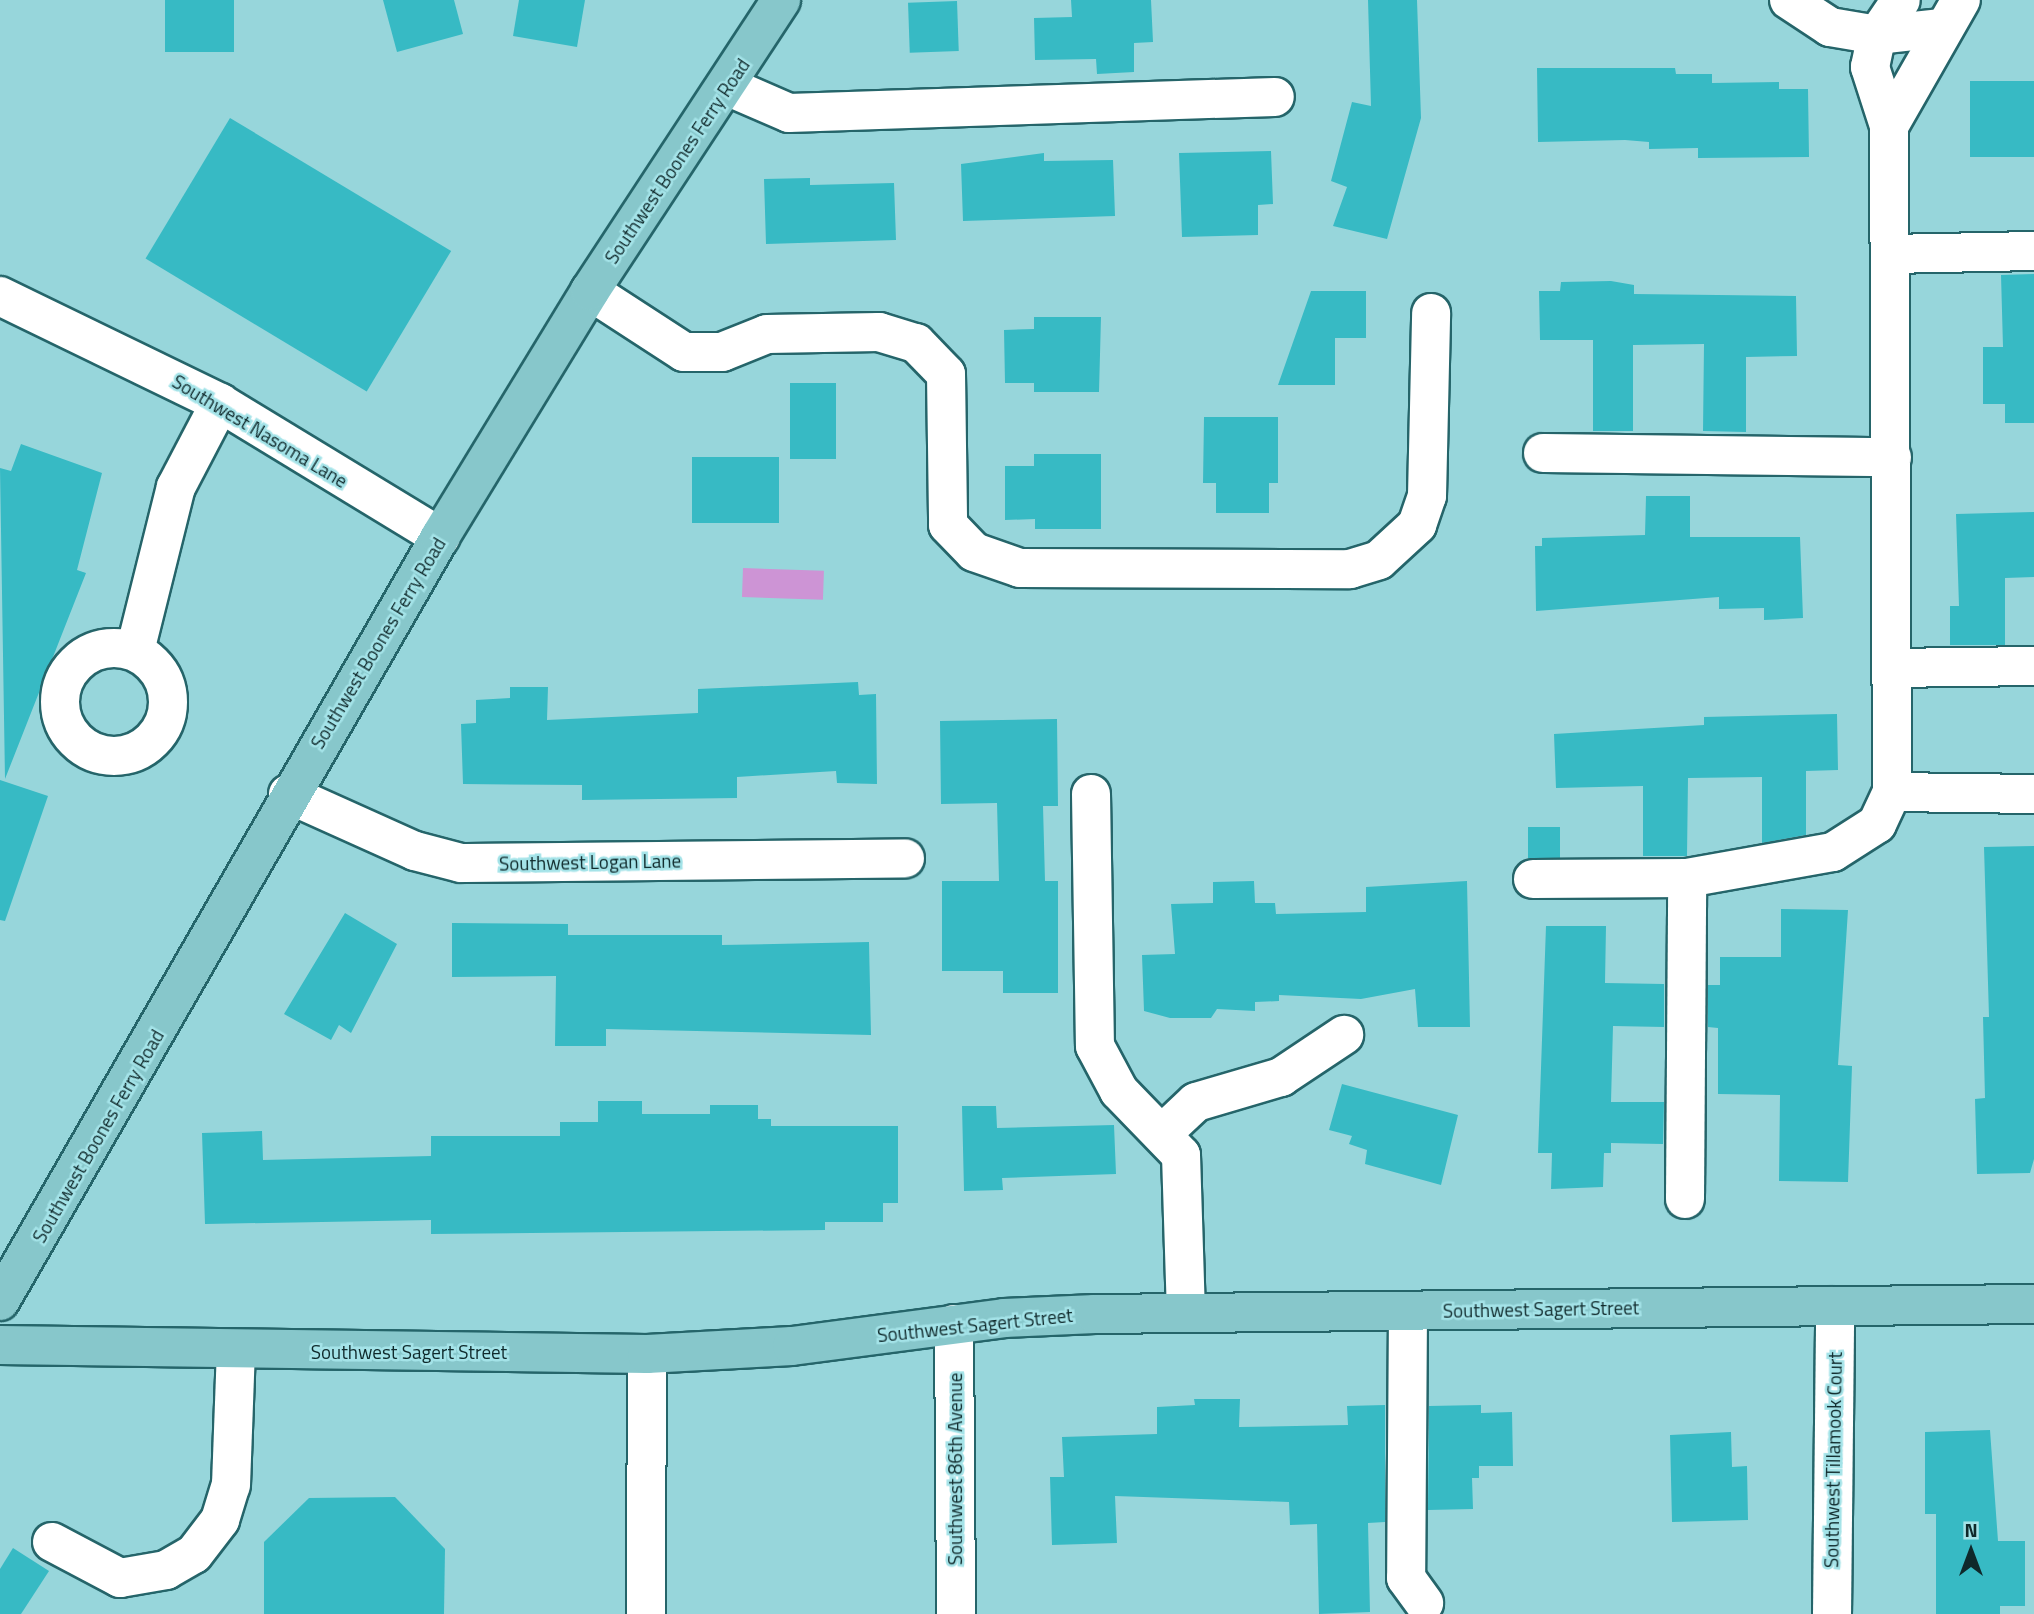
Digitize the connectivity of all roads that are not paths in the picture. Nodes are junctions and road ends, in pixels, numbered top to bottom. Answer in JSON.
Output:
{"nodes":[{"id":1,"x":781,"y":0,"type":"edge"},
{"id":2,"x":1789,"y":0,"type":"edge"},
{"id":3,"x":1901,"y":0,"type":"edge"},
{"id":4,"x":1950,"y":14,"type":"edge"},
{"id":5,"x":1877,"y":35,"type":"junction"},
{"id":6,"x":729,"y":87,"type":"junction"},
{"id":7,"x":1275,"y":97,"type":"dead end"},
{"id":8,"x":1889,"y":127,"type":"junction"},
{"id":9,"x":2034,"y":251,"type":"edge"},
{"id":10,"x":1890,"y":254,"type":"junction"},
{"id":11,"x":590,"y":291,"type":"junction"},
{"id":12,"x":0,"y":296,"type":"edge"},
{"id":13,"x":1431,"y":313,"type":"dead end"},
{"id":14,"x":220,"y":403,"type":"junction"},
{"id":15,"x":1543,"y":453,"type":"dead end"},
{"id":16,"x":1892,"y":457,"type":"junction"},
{"id":17,"x":440,"y":537,"type":"junction"},
{"id":18,"x":135,"y":651,"type":"dead end"},
{"id":19,"x":2034,"y":666,"type":"edge"},
{"id":20,"x":1891,"y":668,"type":"junction"},
{"id":21,"x":1892,"y":792,"type":"junction"},
{"id":22,"x":288,"y":794,"type":"junction"},
{"id":23,"x":1091,"y":794,"type":"dead end"},
{"id":24,"x":2034,"y":794,"type":"edge"},
{"id":25,"x":905,"y":858,"type":"dead end"},
{"id":26,"x":1687,"y":878,"type":"junction"},
{"id":27,"x":1533,"y":879,"type":"dead end"},
{"id":28,"x":1344,"y":1035,"type":"dead end"},
{"id":29,"x":1163,"y":1133,"type":"junction"},
{"id":30,"x":1685,"y":1199,"type":"dead end"},
{"id":31,"x":0,"y":1301,"type":"edge"},
{"id":32,"x":2034,"y":1304,"type":"edge"},
{"id":33,"x":1835,"y":1306,"type":"junction"},
{"id":34,"x":1408,"y":1311,"type":"junction"},
{"id":35,"x":1186,"y":1313,"type":"junction"},
{"id":36,"x":954,"y":1324,"type":"junction"},
{"id":37,"x":0,"y":1345,"type":"edge"},
{"id":38,"x":236,"y":1351,"type":"junction"},
{"id":39,"x":647,"y":1353,"type":"junction"},
{"id":40,"x":52,"y":1542,"type":"dead end"},
{"id":41,"x":1424,"y":1604,"type":"dead end"},
{"id":42,"x":646,"y":1614,"type":"edge"},
{"id":43,"x":956,"y":1614,"type":"edge"},
{"id":44,"x":1832,"y":1614,"type":"edge"}],
"edges":[{"from":1,"to":6,"type":"main road","name":"Southwest Boones Ferry Road"},
{"from":2,"to":5,"type":"street"},
{"from":3,"to":5,"type":"street"},
{"from":4,"to":5,"type":"street"},
{"from":4,"to":8,"type":"street"},
{"from":5,"to":8,"type":"street"},
{"from":6,"to":7,"type":"street"},
{"from":6,"to":11,"type":"main road","name":"Southwest Boones Ferry Road"},
{"from":8,"to":10,"type":"street"},
{"from":9,"to":10,"type":"street"},
{"from":10,"to":16,"type":"street"},
{"from":11,"to":13,"type":"street"},
{"from":11,"to":17,"type":"main road","name":"Southwest Boones Ferry Road"},
{"from":12,"to":14,"type":"street","name":"Southwest Nasoma Lane"},
{"from":14,"to":17,"type":"street","name":"Southwest Nasoma Lane"},
{"from":14,"to":18,"type":"street"},
{"from":15,"to":16,"type":"street"},
{"from":16,"to":20,"type":"street"},
{"from":17,"to":22,"type":"main road","name":"Southwest Boones Ferry Road"},
{"from":19,"to":20,"type":"street"},
{"from":20,"to":21,"type":"street"},
{"from":21,"to":24,"type":"street"},
{"from":21,"to":26,"type":"street"},
{"from":22,"to":25,"type":"street","name":"Southwest Logan Lane"},
{"from":22,"to":31,"type":"main road","name":"Southwest Boones Ferry Road"},
{"from":23,"to":29,"type":"street"},
{"from":26,"to":27,"type":"street"},
{"from":26,"to":30,"type":"street"},
{"from":28,"to":29,"type":"street"},
{"from":29,"to":35,"type":"street"},
{"from":32,"to":33,"type":"main road","name":"Southwest Sagert Street"},
{"from":33,"to":34,"type":"main road","name":"Southwest Sagert Street"},
{"from":33,"to":44,"type":"street","name":"Southwest Tillamook Court"},
{"from":34,"to":35,"type":"main road","name":"Southwest Sagert Street"},
{"from":34,"to":41,"type":"street"},
{"from":35,"to":36,"type":"main road","name":"Southwest Sagert Street"},
{"from":36,"to":39,"type":"main road","name":"Southwest Sagert Street"},
{"from":36,"to":43,"type":"street","name":"Southwest 86th Avenue"},
{"from":37,"to":38,"type":"main road","name":"Southwest Sagert Street"},
{"from":38,"to":39,"type":"main road","name":"Southwest Sagert Street"},
{"from":38,"to":40,"type":"street"},
{"from":39,"to":42,"type":"street"}]}
